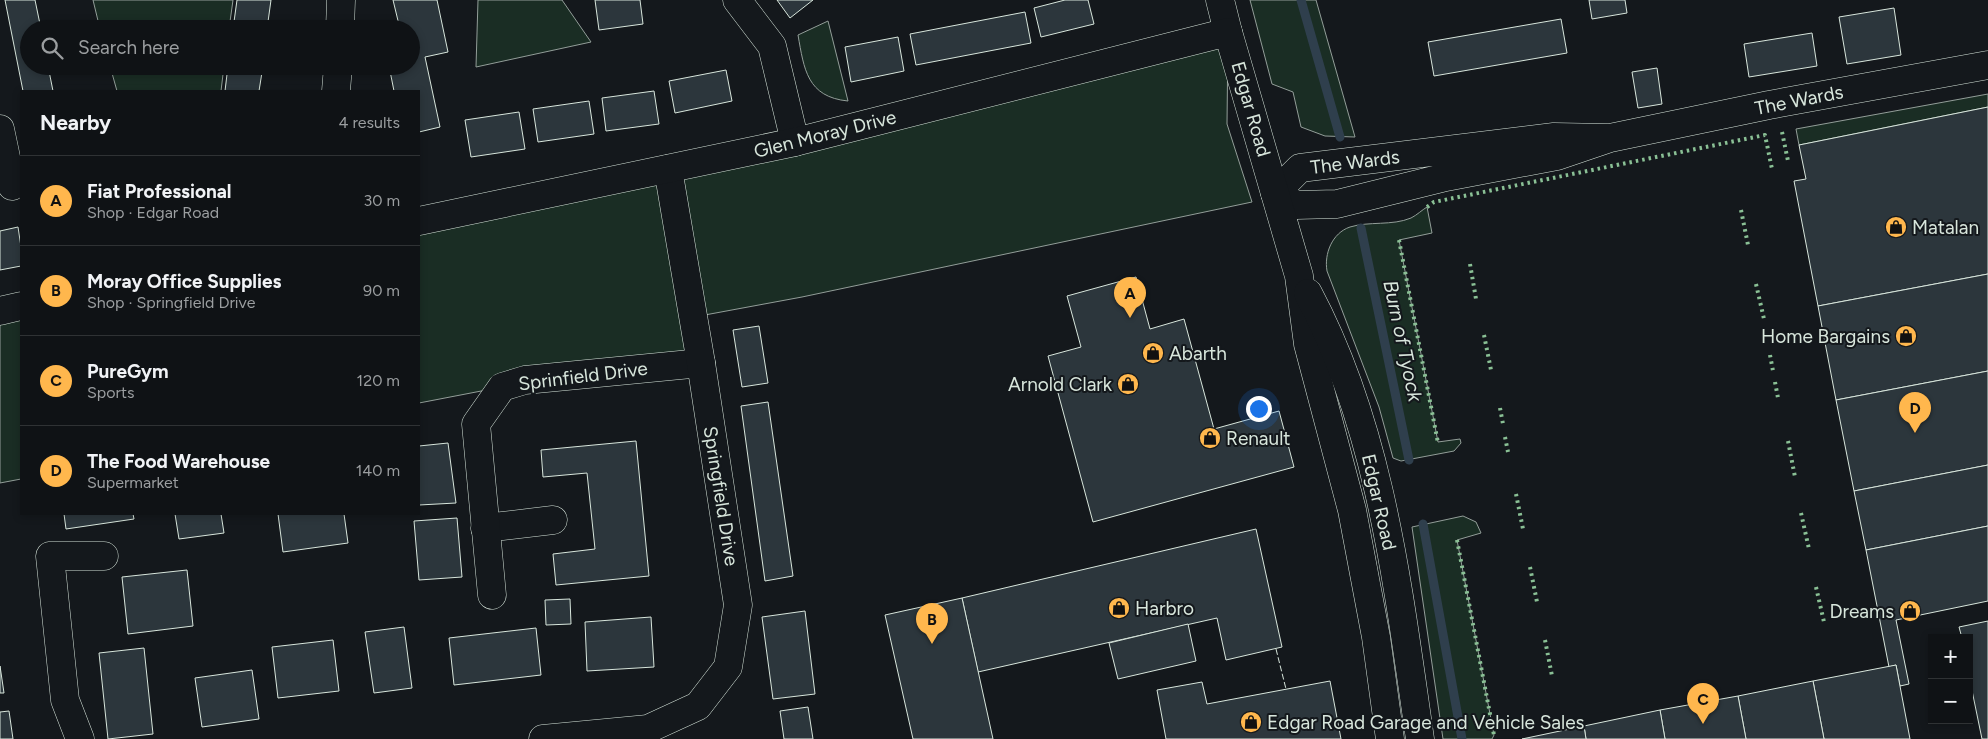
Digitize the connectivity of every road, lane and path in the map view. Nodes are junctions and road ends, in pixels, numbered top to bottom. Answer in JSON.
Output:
{"nodes":[{"id":1,"x":341,"y":0,"type":"edge"},
{"id":2,"x":738,"y":0,"type":"edge"},
{"id":3,"x":1220,"y":0,"type":"edge"},
{"id":4,"x":340,"y":20,"type":"edge"},
{"id":5,"x":1228,"y":32,"type":"junction"},
{"id":6,"x":1988,"y":66,"type":"edge"},
{"id":7,"x":337,"y":75,"type":"edge"},
{"id":8,"x":336,"y":90,"type":"edge"},
{"id":9,"x":0,"y":129,"type":"edge"},
{"id":10,"x":1610,"y":138,"type":"junction"},
{"id":11,"x":795,"y":142,"type":"junction"},
{"id":12,"x":1263,"y":149,"type":"junction"},
{"id":13,"x":1300,"y":168,"type":"junction"},
{"id":14,"x":668,"y":169,"type":"junction"},
{"id":15,"x":12,"y":186,"type":"dead end"},
{"id":16,"x":1275,"y":193,"type":"junction"},
{"id":17,"x":1321,"y":206,"type":"junction"},
{"id":18,"x":420,"y":221,"type":"edge"},
{"id":19,"x":1291,"y":249,"type":"junction"},
{"id":20,"x":1299,"y":276,"type":"junction"},
{"id":21,"x":20,"y":306,"type":"edge"},
{"id":22,"x":0,"y":311,"type":"edge"},
{"id":23,"x":702,"y":363,"type":"junction"},
{"id":24,"x":553,"y":520,"type":"dead end"},
{"id":25,"x":485,"y":528,"type":"junction"},
{"id":26,"x":104,"y":556,"type":"dead end"},
{"id":27,"x":492,"y":595,"type":"dead end"},
{"id":28,"x":595,"y":737,"type":"edge"},
{"id":29,"x":80,"y":739,"type":"edge"},
{"id":30,"x":543,"y":739,"type":"edge"},
{"id":31,"x":1390,"y":739,"type":"edge"},
{"id":32,"x":1420,"y":739,"type":"edge"}],
"edges":[{"from":1,"to":4,"type":"street"},
{"from":2,"to":11,"type":"street"},
{"from":3,"to":5,"type":"street","name":"Edgar Road"},
{"from":5,"to":11,"type":"street","name":"Glen Moray Drive"},
{"from":5,"to":12,"type":"street","name":"Edgar Road"},
{"from":6,"to":10,"type":"street","name":"The Wards"},
{"from":7,"to":8,"type":"street"},
{"from":9,"to":15,"type":"street"},
{"from":10,"to":13,"type":"street","name":"The Wards"},
{"from":10,"to":17,"type":"street","name":"The Wards"},
{"from":11,"to":14,"type":"street","name":"Glen Moray Drive"},
{"from":12,"to":13,"type":"street"},
{"from":12,"to":16,"type":"street","name":"Edgar Road"},
{"from":13,"to":16,"type":"street","name":"The Wards"},
{"from":14,"to":18,"type":"street","name":"Glen Moray Drive"},
{"from":14,"to":23,"type":"street","name":"Springfield Drive"},
{"from":16,"to":17,"type":"street","name":"The Wards"},
{"from":16,"to":19,"type":"street","name":"Edgar Road"},
{"from":17,"to":19,"type":"street"},
{"from":19,"to":20,"type":"street","name":"Edgar Road"},
{"from":20,"to":31,"type":"street","name":"Edgar Road"},
{"from":20,"to":32,"type":"street","name":"Edgar Road"},
{"from":21,"to":22,"type":"street"},
{"from":23,"to":25,"type":"street","name":"Sprinfield Drive"},
{"from":23,"to":28,"type":"street","name":"Springfield Drive"},
{"from":24,"to":25,"type":"street"},
{"from":25,"to":27,"type":"street","name":"Sprinfield Drive"},
{"from":26,"to":29,"type":"street"},
{"from":28,"to":30,"type":"street","name":"Springfield Drive"}]}
